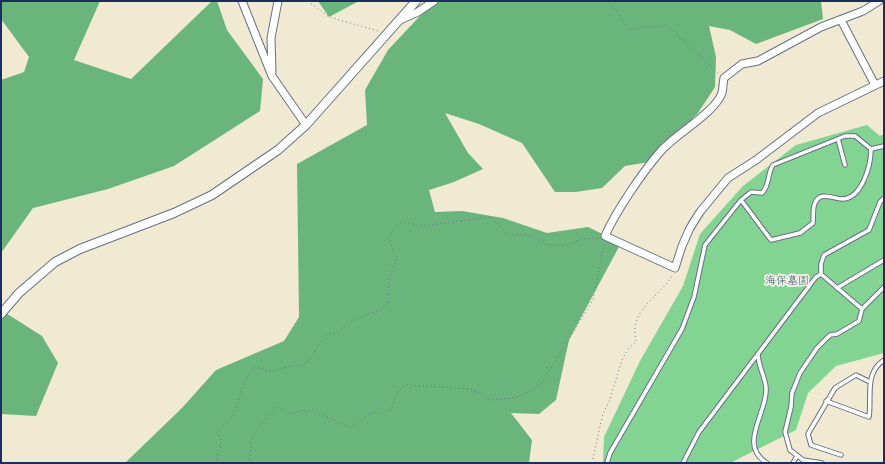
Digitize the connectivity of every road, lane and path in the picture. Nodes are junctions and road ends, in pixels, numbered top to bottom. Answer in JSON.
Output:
{"nodes":[{"id":1,"x":242,"y":1,"type":"edge"},
{"id":2,"x":278,"y":1,"type":"edge"},
{"id":3,"x":308,"y":1,"type":"edge"},
{"id":4,"x":416,"y":1,"type":"edge"},
{"id":5,"x":434,"y":1,"type":"edge"},
{"id":6,"x":612,"y":1,"type":"edge"},
{"id":7,"x":879,"y":1,"type":"edge"},
{"id":8,"x":400,"y":20,"type":"junction"},
{"id":9,"x":841,"y":20,"type":"junction"},
{"id":10,"x":386,"y":35,"type":"junction"},
{"id":11,"x":272,"y":76,"type":"junction"},
{"id":12,"x":724,"y":78,"type":"junction"},
{"id":13,"x":884,"y":81,"type":"edge"},
{"id":14,"x":875,"y":85,"type":"junction"},
{"id":15,"x":306,"y":125,"type":"junction"},
{"id":16,"x":838,"y":139,"type":"junction"},
{"id":17,"x":884,"y":146,"type":"edge"},
{"id":18,"x":871,"y":149,"type":"junction"},
{"id":19,"x":845,"y":164,"type":"dead end"},
{"id":20,"x":884,"y":198,"type":"edge"},
{"id":21,"x":741,"y":200,"type":"junction"},
{"id":22,"x":606,"y":236,"type":"junction"},
{"id":23,"x":884,"y":260,"type":"edge"},
{"id":24,"x":676,"y":268,"type":"junction"},
{"id":25,"x":821,"y":274,"type":"junction"},
{"id":26,"x":884,"y":287,"type":"edge"},
{"id":27,"x":837,"y":288,"type":"junction"},
{"id":28,"x":862,"y":309,"type":"junction"},
{"id":29,"x":1,"y":314,"type":"edge"},
{"id":30,"x":758,"y":354,"type":"junction"},
{"id":31,"x":884,"y":360,"type":"edge"},
{"id":32,"x":870,"y":382,"type":"junction"},
{"id":33,"x":826,"y":401,"type":"junction"},
{"id":34,"x":841,"y":455,"type":"dead end"},
{"id":35,"x":797,"y":456,"type":"junction"},
{"id":36,"x":216,"y":463,"type":"edge"},
{"id":37,"x":247,"y":463,"type":"edge"},
{"id":38,"x":592,"y":463,"type":"edge"},
{"id":39,"x":608,"y":463,"type":"edge"},
{"id":40,"x":683,"y":463,"type":"edge"},
{"id":41,"x":767,"y":463,"type":"edge"},
{"id":42,"x":793,"y":463,"type":"edge"},
{"id":43,"x":822,"y":463,"type":"edge"}],
"edges":[{"from":1,"to":11,"type":"street"},
{"from":2,"to":11,"type":"street"},
{"from":3,"to":10,"type":"path"},
{"from":4,"to":8,"type":"street"},
{"from":5,"to":8,"type":"street"},
{"from":6,"to":12,"type":"path"},
{"from":7,"to":9,"type":"street"},
{"from":8,"to":10,"type":"street"},
{"from":9,"to":12,"type":"street"},
{"from":9,"to":14,"type":"street"},
{"from":10,"to":15,"type":"street"},
{"from":11,"to":15,"type":"street"},
{"from":12,"to":22,"type":"street"},
{"from":13,"to":14,"type":"street"},
{"from":14,"to":24,"type":"street"},
{"from":15,"to":29,"type":"street"},
{"from":16,"to":18,"type":"lane"},
{"from":16,"to":19,"type":"lane"},
{"from":16,"to":21,"type":"lane"},
{"from":17,"to":18,"type":"lane"},
{"from":18,"to":21,"type":"lane"},
{"from":20,"to":25,"type":"lane"},
{"from":21,"to":39,"type":"lane"},
{"from":22,"to":24,"type":"street"},
{"from":22,"to":36,"type":"path"},
{"from":22,"to":37,"type":"path"},
{"from":23,"to":27,"type":"lane"},
{"from":24,"to":38,"type":"path"},
{"from":25,"to":27,"type":"lane"},
{"from":25,"to":30,"type":"lane"},
{"from":26,"to":28,"type":"lane"},
{"from":27,"to":28,"type":"lane"},
{"from":28,"to":35,"type":"lane"},
{"from":30,"to":40,"type":"lane"},
{"from":30,"to":41,"type":"lane"},
{"from":31,"to":32,"type":"lane"},
{"from":32,"to":33,"type":"lane"},
{"from":32,"to":33,"type":"lane"},
{"from":33,"to":34,"type":"lane"},
{"from":35,"to":42,"type":"lane"},
{"from":35,"to":43,"type":"lane"}]}
